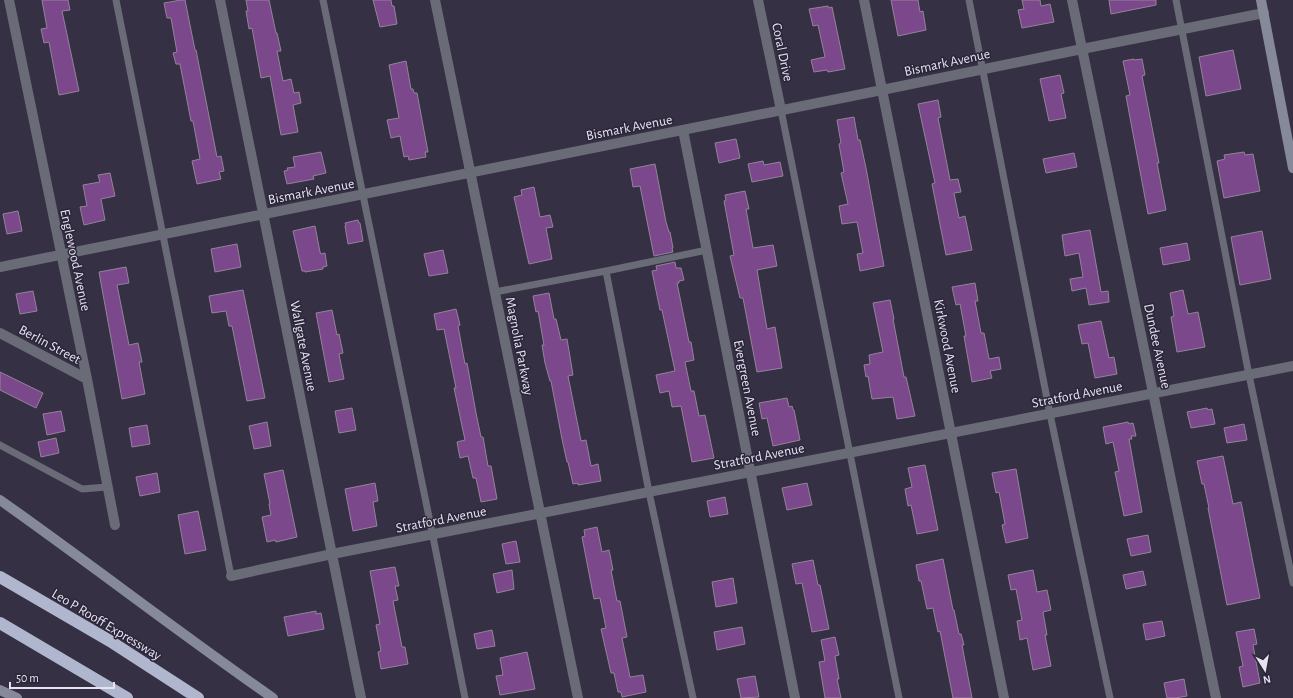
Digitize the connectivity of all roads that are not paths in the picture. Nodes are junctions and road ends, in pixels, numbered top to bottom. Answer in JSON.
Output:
{"nodes":[{"id":1,"x":9,"y":0,"type":"edge"},
{"id":2,"x":116,"y":0,"type":"edge"},
{"id":3,"x":220,"y":0,"type":"edge"},
{"id":4,"x":323,"y":0,"type":"edge"},
{"id":5,"x":435,"y":0,"type":"edge"},
{"id":6,"x":758,"y":0,"type":"edge"},
{"id":7,"x":864,"y":0,"type":"edge"},
{"id":8,"x":968,"y":0,"type":"edge"},
{"id":9,"x":1072,"y":0,"type":"edge"},
{"id":10,"x":1176,"y":0,"type":"edge"},
{"id":11,"x":1261,"y":0,"type":"edge"},
{"id":12,"x":1264,"y":13,"type":"junction"},
{"id":13,"x":1181,"y":29,"type":"junction"},
{"id":14,"x":1082,"y":49,"type":"junction"},
{"id":15,"x":982,"y":69,"type":"junction"},
{"id":16,"x":882,"y":90,"type":"junction"},
{"id":17,"x":781,"y":110,"type":"junction"},
{"id":18,"x":683,"y":130,"type":"junction"},
{"id":19,"x":1293,"y":168,"type":"edge"},
{"id":20,"x":471,"y":173,"type":"junction"},
{"id":21,"x":364,"y":194,"type":"junction"},
{"id":22,"x":264,"y":215,"type":"junction"},
{"id":23,"x":162,"y":235,"type":"junction"},
{"id":24,"x":707,"y":250,"type":"junction"},
{"id":25,"x":61,"y":255,"type":"junction"},
{"id":26,"x":0,"y":267,"type":"edge"},
{"id":27,"x":606,"y":271,"type":"junction"},
{"id":28,"x":495,"y":292,"type":"junction"},
{"id":29,"x":0,"y":333,"type":"edge"},
{"id":30,"x":1293,"y":366,"type":"edge"},
{"id":31,"x":1249,"y":375,"type":"junction"},
{"id":32,"x":87,"y":379,"type":"junction"},
{"id":33,"x":1153,"y":393,"type":"junction"},
{"id":34,"x":1050,"y":414,"type":"junction"},
{"id":35,"x":951,"y":433,"type":"junction"},
{"id":36,"x":0,"y":445,"type":"edge"},
{"id":37,"x":851,"y":453,"type":"junction"},
{"id":38,"x":751,"y":472,"type":"junction"},
{"id":39,"x":107,"y":487,"type":"junction"},
{"id":40,"x":649,"y":492,"type":"junction"},
{"id":41,"x":0,"y":500,"type":"edge"},
{"id":42,"x":540,"y":514,"type":"junction"},
{"id":43,"x":115,"y":525,"type":"dead end"},
{"id":44,"x":433,"y":534,"type":"junction"},
{"id":45,"x":332,"y":554,"type":"junction"},
{"id":46,"x":231,"y":576,"type":"joint"},
{"id":47,"x":0,"y":577,"type":"edge"},
{"id":48,"x":1293,"y":583,"type":"edge"},
{"id":49,"x":0,"y":623,"type":"edge"},
{"id":50,"x":0,"y":690,"type":"edge"},
{"id":51,"x":17,"y":698,"type":"edge"},
{"id":52,"x":127,"y":698,"type":"edge"},
{"id":53,"x":198,"y":698,"type":"edge"},
{"id":54,"x":273,"y":698,"type":"edge"},
{"id":55,"x":361,"y":698,"type":"edge"},
{"id":56,"x":465,"y":698,"type":"edge"},
{"id":57,"x":578,"y":698,"type":"edge"},
{"id":58,"x":693,"y":698,"type":"edge"},
{"id":59,"x":795,"y":698,"type":"edge"},
{"id":60,"x":899,"y":698,"type":"edge"},
{"id":61,"x":1004,"y":698,"type":"edge"},
{"id":62,"x":1110,"y":698,"type":"edge"},
{"id":63,"x":1216,"y":698,"type":"edge"}],
"edges":[{"from":1,"to":25,"type":"street","name":"Englewood Avenue"},
{"from":2,"to":23,"type":"lane"},
{"from":3,"to":22,"type":"street","name":"Wallgate Avenue"},
{"from":4,"to":21,"type":"lane"},
{"from":5,"to":20,"type":"street","name":"Magnolia Parkway"},
{"from":6,"to":17,"type":"street","name":"Coral Drive"},
{"from":7,"to":16,"type":"street","name":"Kirkwood Avenue"},
{"from":8,"to":15,"type":"lane"},
{"from":9,"to":14,"type":"street","name":"Dundee Avenue"},
{"from":10,"to":13,"type":"lane"},
{"from":11,"to":12,"type":"street"},
{"from":12,"to":13,"type":"street","name":"Bismark Avenue"},
{"from":12,"to":19,"type":"street"},
{"from":13,"to":14,"type":"street","name":"Bismark Avenue"},
{"from":13,"to":31,"type":"lane"},
{"from":14,"to":15,"type":"street","name":"Bismark Avenue"},
{"from":14,"to":33,"type":"street","name":"Dundee Avenue"},
{"from":15,"to":16,"type":"street","name":"Bismark Avenue"},
{"from":15,"to":34,"type":"lane"},
{"from":16,"to":17,"type":"street","name":"Bismark Avenue"},
{"from":16,"to":35,"type":"street","name":"Kirkwood Avenue"},
{"from":17,"to":18,"type":"street","name":"Bismark Avenue"},
{"from":17,"to":37,"type":"lane"},
{"from":18,"to":20,"type":"street","name":"Bismark Avenue"},
{"from":18,"to":24,"type":"street","name":"Evergreen Avenue"},
{"from":20,"to":21,"type":"street","name":"Bismark Avenue"},
{"from":20,"to":28,"type":"street","name":"Magnolia Parkway"},
{"from":21,"to":22,"type":"street","name":"Bismark Avenue"},
{"from":21,"to":44,"type":"lane"},
{"from":22,"to":23,"type":"street","name":"Bismark Avenue"},
{"from":22,"to":45,"type":"street","name":"Wallgate Avenue"},
{"from":23,"to":25,"type":"street","name":"Bismark Avenue"},
{"from":23,"to":46,"type":"lane"},
{"from":24,"to":27,"type":"lane"},
{"from":24,"to":38,"type":"street","name":"Evergreen Avenue"},
{"from":25,"to":26,"type":"street","name":"Bismark Avenue"},
{"from":25,"to":32,"type":"street","name":"Englewood Avenue"},
{"from":27,"to":28,"type":"lane"},
{"from":27,"to":40,"type":"lane"},
{"from":28,"to":42,"type":"street","name":"Magnolia Parkway"},
{"from":29,"to":32,"type":"street","name":"Berlin Street"},
{"from":30,"to":31,"type":"street","name":"Stratford Avenue"},
{"from":31,"to":33,"type":"street","name":"Stratford Avenue"},
{"from":31,"to":48,"type":"lane"},
{"from":32,"to":39,"type":"street","name":"Englewood Avenue"},
{"from":33,"to":34,"type":"street","name":"Stratford Avenue"},
{"from":33,"to":63,"type":"street","name":"Dundee Avenue"},
{"from":34,"to":35,"type":"street","name":"Stratford Avenue"},
{"from":34,"to":62,"type":"lane"},
{"from":35,"to":37,"type":"street","name":"Stratford Avenue"},
{"from":35,"to":61,"type":"street","name":"Kirkwood Avenue"},
{"from":36,"to":39,"type":"lane"},
{"from":37,"to":38,"type":"street","name":"Stratford Avenue"},
{"from":37,"to":60,"type":"lane"},
{"from":38,"to":40,"type":"street","name":"Stratford Avenue"},
{"from":38,"to":59,"type":"street","name":"Evergreen Avenue"},
{"from":39,"to":43,"type":"street","name":"Englewood Avenue"},
{"from":40,"to":42,"type":"street","name":"Stratford Avenue"},
{"from":40,"to":58,"type":"lane"},
{"from":41,"to":54,"type":"street"},
{"from":42,"to":44,"type":"street","name":"Stratford Avenue"},
{"from":42,"to":57,"type":"street","name":"Magnolia Parkway"},
{"from":44,"to":45,"type":"street","name":"Stratford Avenue"},
{"from":44,"to":56,"type":"lane"},
{"from":45,"to":46,"type":"street","name":"Stratford Avenue"},
{"from":45,"to":55,"type":"street","name":"Wallgate Avenue"},
{"from":47,"to":53,"type":"highway","name":"Leo P Rooff Expressway"},
{"from":49,"to":52,"type":"highway"},
{"from":50,"to":51,"type":"street"}]}
